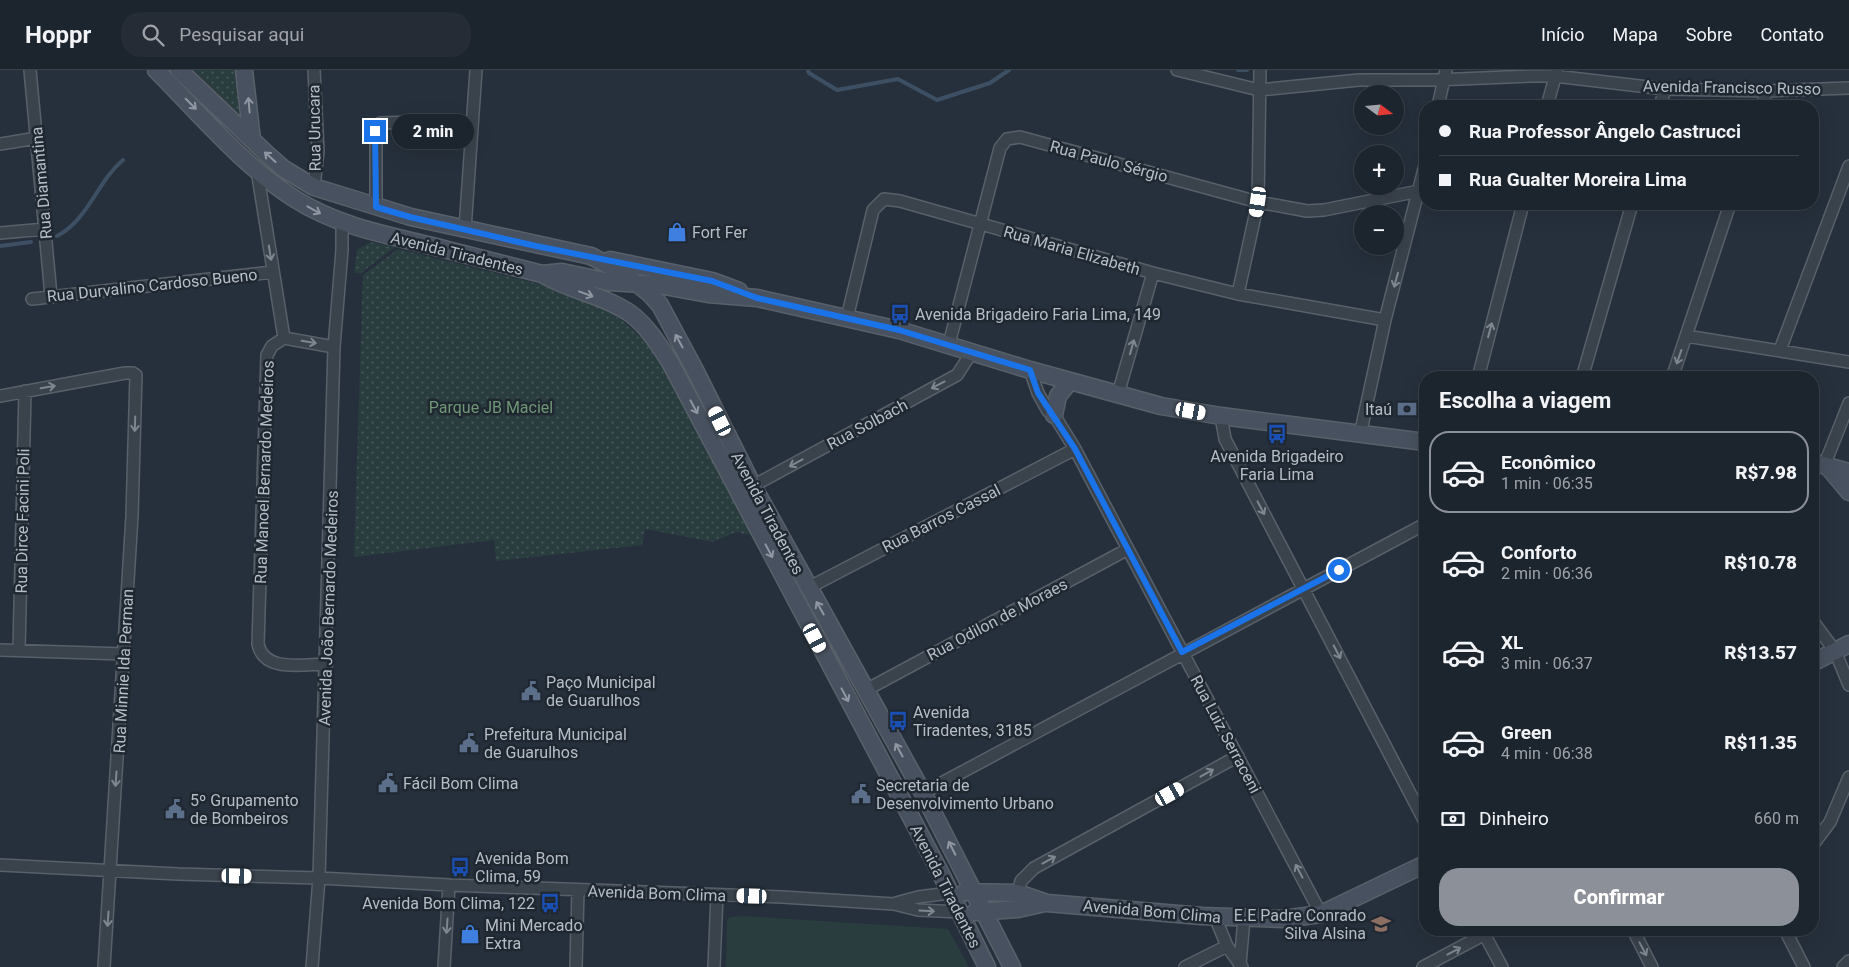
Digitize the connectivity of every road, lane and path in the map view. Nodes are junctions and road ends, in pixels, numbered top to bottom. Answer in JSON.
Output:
{"nodes":[{"id":1,"x":30,"y":70,"type":"edge"},
{"id":2,"x":156,"y":70,"type":"edge"},
{"id":3,"x":179,"y":70,"type":"edge"},
{"id":4,"x":244,"y":70,"type":"edge"},
{"id":5,"x":314,"y":70,"type":"edge"},
{"id":6,"x":476,"y":70,"type":"edge"},
{"id":7,"x":1178,"y":70,"type":"edge"},
{"id":8,"x":1260,"y":70,"type":"edge"},
{"id":9,"x":1556,"y":73,"type":"edge"},
{"id":10,"x":1445,"y":74,"type":"edge"},
{"id":11,"x":1259,"y":87,"type":"junction"},
{"id":12,"x":1849,"y":88,"type":"edge"},
{"id":13,"x":1665,"y":89,"type":"junction"},
{"id":14,"x":1768,"y":91,"type":"junction"},
{"id":15,"x":1439,"y":100,"type":"edge"},
{"id":16,"x":1549,"y":100,"type":"edge"},
{"id":17,"x":1662,"y":100,"type":"edge"},
{"id":18,"x":1764,"y":100,"type":"edge"},
{"id":19,"x":415,"y":122,"type":"dead end"},
{"id":20,"x":37,"y":138,"type":"junction"},
{"id":21,"x":252,"y":140,"type":"junction"},
{"id":22,"x":0,"y":144,"type":"edge"},
{"id":23,"x":1849,"y":166,"type":"edge"},
{"id":24,"x":257,"y":170,"type":"junction"},
{"id":25,"x":314,"y":187,"type":"junction"},
{"id":26,"x":1419,"y":191,"type":"joint"},
{"id":27,"x":1258,"y":202,"type":"junction"},
{"id":28,"x":376,"y":207,"type":"junction"},
{"id":29,"x":1521,"y":210,"type":"edge"},
{"id":30,"x":1630,"y":210,"type":"edge"},
{"id":31,"x":1728,"y":210,"type":"edge"},
{"id":32,"x":348,"y":224,"type":"junction"},
{"id":33,"x":981,"y":225,"type":"junction"},
{"id":34,"x":46,"y":229,"type":"junction"},
{"id":35,"x":465,"y":229,"type":"junction"},
{"id":36,"x":0,"y":234,"type":"edge"},
{"id":37,"x":592,"y":256,"type":"junction"},
{"id":38,"x":273,"y":272,"type":"junction"},
{"id":39,"x":1153,"y":273,"type":"junction"},
{"id":40,"x":542,"y":274,"type":"junction"},
{"id":41,"x":638,"y":284,"type":"junction"},
{"id":42,"x":1238,"y":294,"type":"junction"},
{"id":43,"x":51,"y":296,"type":"junction"},
{"id":44,"x":757,"y":298,"type":"junction"},
{"id":45,"x":32,"y":299,"type":"dead end"},
{"id":46,"x":847,"y":318,"type":"junction"},
{"id":47,"x":1385,"y":320,"type":"junction"},
{"id":48,"x":1686,"y":336,"type":"junction"},
{"id":49,"x":284,"y":338,"type":"junction"},
{"id":50,"x":949,"y":344,"type":"junction"},
{"id":51,"x":334,"y":347,"type":"junction"},
{"id":52,"x":1780,"y":350,"type":"junction"},
{"id":53,"x":972,"y":352,"type":"junction"},
{"id":54,"x":1849,"y":362,"type":"edge"},
{"id":55,"x":1030,"y":370,"type":"junction"},
{"id":56,"x":1480,"y":371,"type":"edge"},
{"id":57,"x":1584,"y":371,"type":"edge"},
{"id":58,"x":1674,"y":371,"type":"edge"},
{"id":59,"x":1070,"y":381,"type":"junction"},
{"id":60,"x":25,"y":391,"type":"junction"},
{"id":61,"x":1118,"y":394,"type":"junction"},
{"id":62,"x":0,"y":396,"type":"edge"},
{"id":63,"x":1849,"y":403,"type":"edge"},
{"id":64,"x":1054,"y":415,"type":"junction"},
{"id":65,"x":1221,"y":416,"type":"junction"},
{"id":66,"x":1360,"y":434,"type":"junction"},
{"id":67,"x":1419,"y":441,"type":"edge"},
{"id":68,"x":1075,"y":449,"type":"junction"},
{"id":69,"x":1822,"y":465,"type":"edge"},
{"id":70,"x":1849,"y":472,"type":"edge"},
{"id":71,"x":752,"y":486,"type":"junction"},
{"id":72,"x":1849,"y":492,"type":"edge"},
{"id":73,"x":1419,"y":528,"type":"edge"},
{"id":74,"x":1128,"y":549,"type":"junction"},
{"id":75,"x":808,"y":588,"type":"junction"},
{"id":76,"x":1304,"y":588,"type":"junction"},
{"id":77,"x":1819,"y":627,"type":"edge"},
{"id":78,"x":1842,"y":648,"type":"edge"},
{"id":79,"x":0,"y":650,"type":"edge"},
{"id":80,"x":19,"y":650,"type":"junction"},
{"id":81,"x":1182,"y":652,"type":"junction"},
{"id":82,"x":124,"y":654,"type":"junction"},
{"id":83,"x":1819,"y":660,"type":"edge"},
{"id":84,"x":326,"y":664,"type":"junction"},
{"id":85,"x":1849,"y":685,"type":"edge"},
{"id":86,"x":866,"y":690,"type":"junction"},
{"id":87,"x":1238,"y":756,"type":"junction"},
{"id":88,"x":1849,"y":777,"type":"edge"},
{"id":89,"x":923,"y":793,"type":"junction"},
{"id":90,"x":1419,"y":810,"type":"edge"},
{"id":91,"x":1819,"y":837,"type":"edge"},
{"id":92,"x":0,"y":865,"type":"edge"},
{"id":93,"x":1419,"y":867,"type":"edge"},
{"id":94,"x":111,"y":871,"type":"junction"},
{"id":95,"x":319,"y":878,"type":"junction"},
{"id":96,"x":449,"y":886,"type":"junction"},
{"id":97,"x":578,"y":890,"type":"junction"},
{"id":98,"x":974,"y":891,"type":"junction"},
{"id":99,"x":950,"y":892,"type":"junction"},
{"id":100,"x":1018,"y":894,"type":"junction"},
{"id":101,"x":717,"y":895,"type":"junction"},
{"id":102,"x":1047,"y":903,"type":"junction"},
{"id":103,"x":894,"y":904,"type":"junction"},
{"id":104,"x":960,"y":912,"type":"junction"},
{"id":105,"x":985,"y":912,"type":"junction"},
{"id":106,"x":1321,"y":914,"type":"junction"},
{"id":107,"x":1216,"y":917,"type":"junction"},
{"id":108,"x":1244,"y":919,"type":"junction"},
{"id":109,"x":1476,"y":936,"type":"edge"},
{"id":110,"x":1485,"y":936,"type":"edge"},
{"id":111,"x":1636,"y":936,"type":"edge"},
{"id":112,"x":1788,"y":936,"type":"edge"},
{"id":113,"x":1227,"y":946,"type":"junction"},
{"id":114,"x":1849,"y":961,"type":"edge"},
{"id":115,"x":1241,"y":966,"type":"edge"},
{"id":116,"x":104,"y":967,"type":"edge"},
{"id":117,"x":312,"y":967,"type":"edge"},
{"id":118,"x":444,"y":967,"type":"edge"},
{"id":119,"x":576,"y":967,"type":"edge"},
{"id":120,"x":714,"y":967,"type":"edge"},
{"id":121,"x":987,"y":967,"type":"edge"},
{"id":122,"x":1012,"y":967,"type":"edge"},
{"id":123,"x":1186,"y":967,"type":"edge"},
{"id":124,"x":1423,"y":967,"type":"edge"},
{"id":125,"x":1502,"y":967,"type":"edge"},
{"id":126,"x":1652,"y":967,"type":"edge"},
{"id":127,"x":1804,"y":967,"type":"edge"},
{"id":128,"x":1843,"y":967,"type":"edge"}],
"edges":[{"from":1,"to":20,"type":"street","name":"Rua Diamantina"},
{"from":2,"to":24,"type":"main road","name":"Avenida Tiradentes","one_way":true},
{"from":3,"to":21,"type":"main road","name":"Avenida Tiradentes"},
{"from":21,"to":4,"type":"main road","one_way":true},
{"from":5,"to":25,"type":"street","name":"Rua Urucara"},
{"from":6,"to":35,"type":"street"},
{"from":7,"to":11,"type":"street","name":"Avenida Francisco Russo"},
{"from":8,"to":11,"type":"street"},
{"from":9,"to":10,"type":"street","name":"Avenida Francisco Russo"},
{"from":9,"to":13,"type":"street","name":"Avenida Francisco Russo"},
{"from":9,"to":16,"type":"street"},
{"from":10,"to":11,"type":"street","name":"Avenida Francisco Russo"},
{"from":10,"to":15,"type":"street"},
{"from":11,"to":27,"type":"street"},
{"from":12,"to":14,"type":"street","name":"Avenida Francisco Russo"},
{"from":13,"to":14,"type":"street","name":"Avenida Francisco Russo"},
{"from":13,"to":17,"type":"street"},
{"from":14,"to":18,"type":"street"},
{"from":19,"to":28,"type":"street"},
{"from":20,"to":22,"type":"street"},
{"from":20,"to":34,"type":"street","name":"Rua Diamantina"},
{"from":25,"to":21,"type":"main road","name":"Avenida Tiradentes","one_way":true},
{"from":23,"to":52,"type":"street"},
{"from":24,"to":32,"type":"main road","name":"Avenida Tiradentes","one_way":true},
{"from":24,"to":38,"type":"street","name":"Rua Manoel Bernardo Medeiros","one_way":true},
{"from":25,"to":28,"type":"main road","name":"Avenida Tiradentes"},
{"from":26,"to":27,"type":"street","name":"Rua Paulo Sérgio"},
{"from":26,"to":47,"type":"street","one_way":true},
{"from":27,"to":33,"type":"street","name":"Rua Paulo Sérgio"},
{"from":27,"to":42,"type":"street"},
{"from":28,"to":35,"type":"main road","name":"Avenida Tiradentes"},
{"from":56,"to":29,"type":"street","one_way":true},
{"from":30,"to":57,"type":"street"},
{"from":31,"to":48,"type":"street"},
{"from":32,"to":40,"type":"main road","name":"Avenida Tiradentes"},
{"from":32,"to":51,"type":"street","name":"Avenida João Bernardo Medeiros"},
{"from":33,"to":39,"type":"street","name":"Rua Maria Elizabeth"},
{"from":33,"to":46,"type":"street","name":"Rua Maria Elizabeth"},
{"from":33,"to":50,"type":"street","name":"Rua Paulo Sérgio"},
{"from":34,"to":36,"type":"street"},
{"from":34,"to":43,"type":"street","name":"Rua Diamantina"},
{"from":35,"to":37,"type":"main road","name":"Avenida Tiradentes"},
{"from":37,"to":41,"type":"main road","name":"Avenida Tiradentes"},
{"from":37,"to":44,"type":"main road"},
{"from":38,"to":43,"type":"street","name":"Rua Durvalino Cardoso Bueno"},
{"from":38,"to":49,"type":"street","name":"Rua Manoel Bernardo Medeiros"},
{"from":39,"to":42,"type":"street","name":"Rua Maria Elizabeth"},
{"from":61,"to":39,"type":"street","one_way":true},
{"from":40,"to":41,"type":"main road"},
{"from":40,"to":99,"type":"main road","name":"Avenida Tiradentes","one_way":true},
{"from":41,"to":44,"type":"main road"},
{"from":71,"to":41,"type":"main road","name":"Avenida Tiradentes","one_way":true},
{"from":42,"to":47,"type":"street","name":"Rua Maria Elizabeth"},
{"from":43,"to":45,"type":"street","name":"Rua Durvalino Cardoso Bueno"},
{"from":44,"to":46,"type":"main road"},
{"from":46,"to":50,"type":"main road"},
{"from":47,"to":66,"type":"street"},
{"from":48,"to":52,"type":"street"},
{"from":48,"to":58,"type":"street","one_way":true},
{"from":49,"to":51,"type":"street","one_way":true},
{"from":49,"to":84,"type":"street","name":"Rua Manoel Bernardo Medeiros"},
{"from":50,"to":53,"type":"main road"},
{"from":51,"to":84,"type":"street","name":"Avenida João Bernardo Medeiros"},
{"from":52,"to":54,"type":"street"},
{"from":53,"to":55,"type":"main road"},
{"from":53,"to":71,"type":"street","name":"Rua Solbach","one_way":true},
{"from":55,"to":59,"type":"main road"},
{"from":55,"to":64,"type":"street","name":"Rua Luiz Serraceni"},
{"from":59,"to":61,"type":"main road"},
{"from":59,"to":64,"type":"main road"},
{"from":60,"to":62,"type":"street"},
{"from":60,"to":80,"type":"street","name":"Rua Dirce Facini Poli"},
{"from":60,"to":82,"type":"street","name":"Rua Minnie Ida Perman","one_way":true},
{"from":61,"to":65,"type":"main road"},
{"from":63,"to":69,"type":"street"},
{"from":64,"to":68,"type":"street","name":"Rua Luiz Serraceni"},
{"from":65,"to":66,"type":"main road"},
{"from":65,"to":76,"type":"street","one_way":true},
{"from":66,"to":67,"type":"main road"},
{"from":68,"to":74,"type":"street","name":"Rua Luiz Serraceni"},
{"from":68,"to":75,"type":"street","name":"Rua Barros Cassal"},
{"from":69,"to":70,"type":"main road"},
{"from":69,"to":72,"type":"main road"},
{"from":71,"to":75,"type":"main road","name":"Avenida Tiradentes"},
{"from":73,"to":76,"type":"street"},
{"from":74,"to":81,"type":"street","name":"Rua Luiz Serraceni"},
{"from":74,"to":86,"type":"street","name":"Rua Odilon de Moraes"},
{"from":86,"to":75,"type":"main road","name":"Avenida Tiradentes","one_way":true},
{"from":76,"to":81,"type":"street"},
{"from":76,"to":90,"type":"street","one_way":true},
{"from":77,"to":78,"type":"street"},
{"from":78,"to":83,"type":"main road"},
{"from":78,"to":85,"type":"street"},
{"from":79,"to":80,"type":"street"},
{"from":80,"to":82,"type":"street"},
{"from":81,"to":87,"type":"street","name":"Rua Luiz Serraceni"},
{"from":81,"to":89,"type":"street"},
{"from":82,"to":94,"type":"street","name":"Rua Minnie Ida Perman","one_way":true},
{"from":84,"to":95,"type":"street","name":"Avenida João Bernardo Medeiros"},
{"from":89,"to":86,"type":"main road","name":"Avenida Tiradentes","one_way":true},
{"from":100,"to":87,"type":"street","one_way":true},
{"from":106,"to":87,"type":"street","name":"Rua Luiz Serraceni","one_way":true},
{"from":88,"to":91,"type":"street"},
{"from":98,"to":89,"type":"main road","name":"Avenida Tiradentes","one_way":true},
{"from":92,"to":94,"type":"street","name":"Avenida Bom Clima"},
{"from":93,"to":106,"type":"main road","name":"Avenida Bom Clima"},
{"from":94,"to":95,"type":"street","name":"Avenida Bom Clima"},
{"from":94,"to":116,"type":"street","name":"Rua Minnie Ida Perman","one_way":true},
{"from":95,"to":96,"type":"street","name":"Avenida Bom Clima"},
{"from":95,"to":117,"type":"street","name":"Avenida João Bernardo Medeiros"},
{"from":96,"to":97,"type":"street","name":"Avenida Bom Clima"},
{"from":96,"to":118,"type":"street","one_way":true},
{"from":97,"to":101,"type":"street","name":"Avenida Bom Clima"},
{"from":97,"to":119,"type":"street"},
{"from":98,"to":99,"type":"main road","name":"Avenida Bom Clima"},
{"from":98,"to":100,"type":"main road","name":"Avenida Bom Clima"},
{"from":98,"to":105,"type":"main road","name":"Avenida Tiradentes"},
{"from":99,"to":103,"type":"street","name":"Avenida Bom Clima"},
{"from":99,"to":104,"type":"main road","name":"Avenida Tiradentes"},
{"from":100,"to":102,"type":"main road","name":"Avenida Bom Clima"},
{"from":101,"to":103,"type":"street","name":"Avenida Bom Clima"},
{"from":101,"to":120,"type":"street"},
{"from":102,"to":105,"type":"main road","name":"Avenida Bom Clima"},
{"from":102,"to":107,"type":"main road","name":"Avenida Bom Clima"},
{"from":103,"to":104,"type":"street","name":"Avenida Bom Clima","one_way":true},
{"from":104,"to":105,"type":"main road","name":"Avenida Bom Clima"},
{"from":104,"to":121,"type":"main road","name":"Avenida Tiradentes"},
{"from":105,"to":122,"type":"main road","name":"Avenida Tiradentes"},
{"from":106,"to":108,"type":"main road","name":"Avenida Bom Clima"},
{"from":107,"to":108,"type":"main road","name":"Avenida Bom Clima"},
{"from":107,"to":113,"type":"street"},
{"from":108,"to":115,"type":"street"},
{"from":124,"to":109,"type":"street","one_way":true},
{"from":110,"to":125,"type":"street"},
{"from":111,"to":126,"type":"street","one_way":true},
{"from":112,"to":127,"type":"street"},
{"from":113,"to":115,"type":"street"},
{"from":113,"to":123,"type":"street"},
{"from":114,"to":128,"type":"street"}]}
